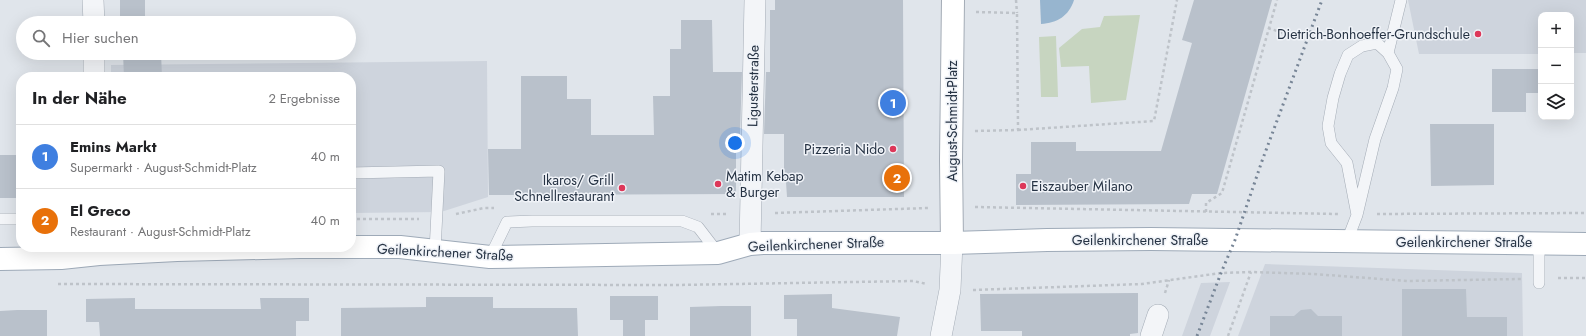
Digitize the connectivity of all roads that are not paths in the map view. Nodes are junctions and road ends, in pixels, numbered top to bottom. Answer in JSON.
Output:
{"nodes":[{"id":1,"x":93,"y":0,"type":"edge"},
{"id":2,"x":754,"y":0,"type":"edge"},
{"id":3,"x":1401,"y":0,"type":"edge"},
{"id":4,"x":953,"y":6,"type":"edge"},
{"id":5,"x":94,"y":16,"type":"edge"},
{"id":6,"x":1388,"y":52,"type":"junction"},
{"id":7,"x":94,"y":60,"type":"edge"},
{"id":8,"x":94,"y":72,"type":"edge"},
{"id":9,"x":356,"y":173,"type":"edge"},
{"id":10,"x":1357,"y":215,"type":"junction"},
{"id":11,"x":0,"y":219,"type":"edge"},
{"id":12,"x":16,"y":220,"type":"edge"},
{"id":13,"x":1347,"y":241,"type":"junction"},
{"id":14,"x":952,"y":243,"type":"junction"},
{"id":15,"x":1539,"y":243,"type":"junction"},
{"id":16,"x":750,"y":244,"type":"junction"},
{"id":17,"x":1586,"y":244,"type":"edge"},
{"id":18,"x":356,"y":247,"type":"edge"},
{"id":19,"x":435,"y":251,"type":"junction"},
{"id":20,"x":86,"y":252,"type":"edge"},
{"id":21,"x":718,"y":253,"type":"junction"},
{"id":22,"x":490,"y":257,"type":"junction"},
{"id":23,"x":0,"y":259,"type":"edge"},
{"id":24,"x":1539,"y":281,"type":"road end"},
{"id":25,"x":1158,"y":315,"type":"dead end"},
{"id":26,"x":941,"y":336,"type":"edge"},
{"id":27,"x":1151,"y":336,"type":"edge"}],
"edges":[{"from":1,"to":5,"type":"street"},
{"from":2,"to":16,"type":"street","name":"Ligusterstraße"},
{"from":3,"to":6,"type":"lane"},
{"from":4,"to":14,"type":"main road","name":"August-Schmidt-Platz"},
{"from":6,"to":10,"type":"lane"},
{"from":6,"to":10,"type":"lane"},
{"from":7,"to":8,"type":"street"},
{"from":9,"to":19,"type":"lane"},
{"from":10,"to":13,"type":"lane"},
{"from":11,"to":12,"type":"lane"},
{"from":13,"to":14,"type":"main road","name":"Geilenkirchener Straße"},
{"from":13,"to":15,"type":"main road","name":"Geilenkirchener Straße"},
{"from":14,"to":16,"type":"main road","name":"Geilenkirchener Straße"},
{"from":14,"to":26,"type":"street"},
{"from":15,"to":17,"type":"main road","name":"Geilenkirchener Straße"},
{"from":15,"to":24,"type":"lane"},
{"from":16,"to":21,"type":"main road","name":"Geilenkirchener Straße"},
{"from":18,"to":19,"type":"main road","name":"Geilenkirchener Straße"},
{"from":19,"to":22,"type":"main road","name":"Geilenkirchener Straße"},
{"from":20,"to":23,"type":"main road","name":"Geilenkirchener Straße"},
{"from":21,"to":22,"type":"main road","name":"Geilenkirchener Straße"},
{"from":21,"to":22,"type":"lane"},
{"from":25,"to":27,"type":"street"}]}
